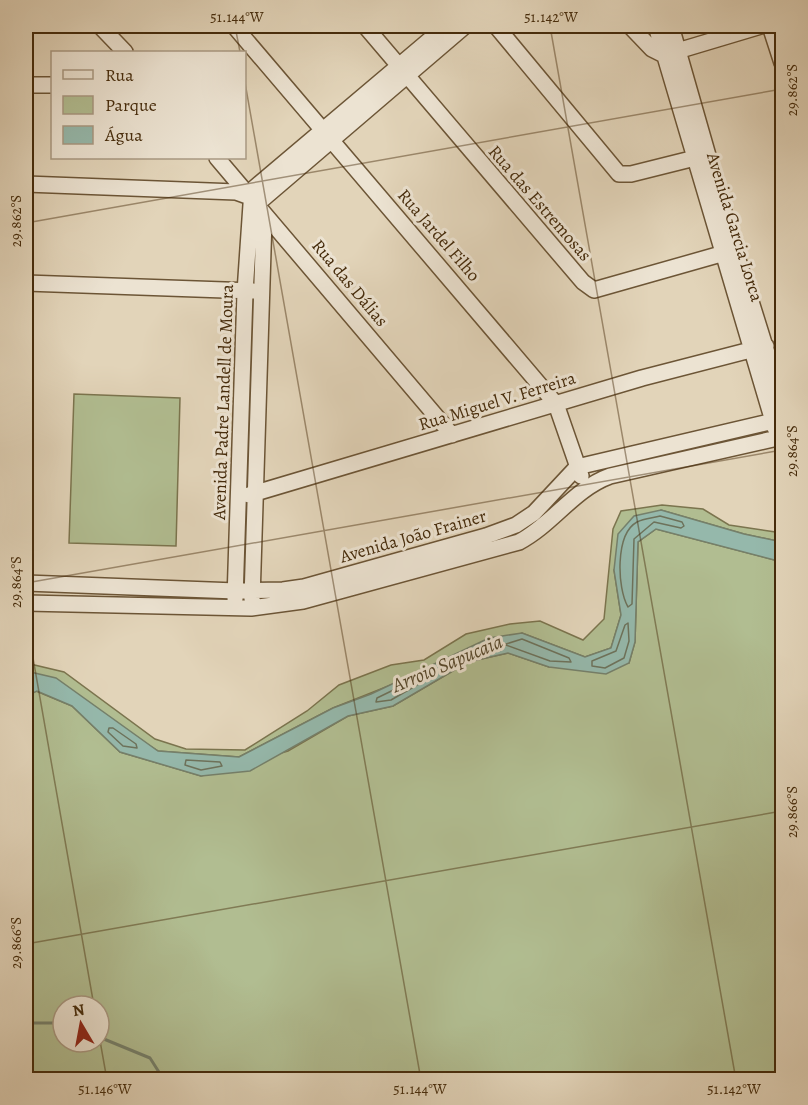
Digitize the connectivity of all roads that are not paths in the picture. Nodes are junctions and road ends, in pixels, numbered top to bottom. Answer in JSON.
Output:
{"nodes":[{"id":1,"x":100,"y":26,"type":"edge"},
{"id":2,"x":234,"y":26,"type":"edge"},
{"id":3,"x":365,"y":26,"type":"edge"},
{"id":4,"x":446,"y":26,"type":"edge"},
{"id":5,"x":465,"y":26,"type":"edge"},
{"id":6,"x":496,"y":26,"type":"edge"},
{"id":7,"x":630,"y":26,"type":"edge"},
{"id":8,"x":656,"y":26,"type":"edge"},
{"id":9,"x":670,"y":26,"type":"edge"},
{"id":10,"x":761,"y":26,"type":"edge"},
{"id":11,"x":770,"y":26,"type":"edge"},
{"id":12,"x":124,"y":51,"type":"edge"},
{"id":13,"x":670,"y":52,"type":"junction"},
{"id":14,"x":783,"y":63,"type":"edge"},
{"id":15,"x":403,"y":71,"type":"junction"},
{"id":16,"x":26,"y":84,"type":"edge"},
{"id":17,"x":51,"y":85,"type":"edge"},
{"id":18,"x":329,"y":136,"type":"junction"},
{"id":19,"x":700,"y":156,"type":"junction"},
{"id":20,"x":218,"y":159,"type":"edge"},
{"id":21,"x":26,"y":184,"type":"edge"},
{"id":22,"x":254,"y":200,"type":"junction"},
{"id":23,"x":728,"y":251,"type":"junction"},
{"id":24,"x":26,"y":283,"type":"edge"},
{"id":25,"x":261,"y":291,"type":"junction"},
{"id":26,"x":245,"y":292,"type":"junction"},
{"id":27,"x":758,"y":348,"type":"junction"},
{"id":28,"x":783,"y":401,"type":"edge"},
{"id":29,"x":556,"y":404,"type":"junction"},
{"id":30,"x":778,"y":420,"type":"edge"},
{"id":31,"x":452,"y":435,"type":"junction"},
{"id":32,"x":780,"y":438,"type":"edge"},
{"id":33,"x":577,"y":467,"type":"junction"},
{"id":34,"x":586,"y":487,"type":"junction"},
{"id":35,"x":256,"y":492,"type":"junction"},
{"id":36,"x":240,"y":498,"type":"junction"},
{"id":37,"x":26,"y":583,"type":"edge"},
{"id":38,"x":244,"y":591,"type":"junction"},
{"id":39,"x":26,"y":603,"type":"edge"},
{"id":40,"x":234,"y":608,"type":"junction"},
{"id":41,"x":251,"y":608,"type":"junction"}],
"edges":[{"from":1,"to":12,"type":"street"},
{"from":2,"to":18,"type":"street","name":"Rua Jardel Filho"},
{"from":3,"to":15,"type":"street","name":"Rua das Estremosas"},
{"from":4,"to":15,"type":"street"},
{"from":5,"to":15,"type":"street"},
{"from":6,"to":19,"type":"street"},
{"from":7,"to":13,"type":"street"},
{"from":8,"to":13,"type":"street","name":"Avenida Garcia Lorca"},
{"from":9,"to":13,"type":"street","name":"Avenida Garcia Lorca"},
{"from":10,"to":13,"type":"street"},
{"from":11,"to":14,"type":"street"},
{"from":13,"to":19,"type":"street","name":"Avenida Garcia Lorca"},
{"from":15,"to":18,"type":"street"},
{"from":15,"to":23,"type":"street","name":"Rua das Estremosas"},
{"from":16,"to":17,"type":"street"},
{"from":18,"to":22,"type":"street"},
{"from":18,"to":29,"type":"street","name":"Rua Jardel Filho"},
{"from":19,"to":23,"type":"street","name":"Avenida Garcia Lorca"},
{"from":20,"to":22,"type":"street","name":"Rua das Dálias"},
{"from":21,"to":22,"type":"street"},
{"from":22,"to":25,"type":"street","name":"Avenida Padre Landell de Moura"},
{"from":22,"to":26,"type":"street","name":"Avenida Padre Landell de Moura"},
{"from":22,"to":31,"type":"street","name":"Rua das Dálias"},
{"from":23,"to":27,"type":"street","name":"Avenida Garcia Lorca"},
{"from":24,"to":26,"type":"street"},
{"from":25,"to":26,"type":"street"},
{"from":25,"to":35,"type":"street","name":"Avenida Padre Landell de Moura"},
{"from":26,"to":36,"type":"street","name":"Avenida Padre Landell de Moura"},
{"from":27,"to":28,"type":"street","name":"Avenida Garcia Lorca"},
{"from":27,"to":29,"type":"street","name":"Rua Miguel V. Ferreira"},
{"from":27,"to":30,"type":"street","name":"Avenida Garcia Lorca"},
{"from":29,"to":31,"type":"street","name":"Rua Miguel V. Ferreira"},
{"from":29,"to":33,"type":"street","name":"Rua Jardel Filho"},
{"from":30,"to":32,"type":"street","name":"Avenida Garcia Lorca"},
{"from":30,"to":33,"type":"street"},
{"from":31,"to":35,"type":"street","name":"Rua Miguel V. Ferreira"},
{"from":32,"to":34,"type":"street","name":"Avenida João Frainer"},
{"from":33,"to":34,"type":"street","name":"Rua Jardel Filho"},
{"from":33,"to":38,"type":"street","name":"Avenida João Frainer"},
{"from":34,"to":41,"type":"street","name":"Avenida João Frainer"},
{"from":35,"to":36,"type":"street","name":"Rua Miguel V. Ferreira"},
{"from":35,"to":38,"type":"street","name":"Avenida Padre Landell de Moura"},
{"from":36,"to":38,"type":"street","name":"Avenida Padre Landell de Moura"},
{"from":37,"to":38,"type":"street","name":"Avenida João Frainer"},
{"from":38,"to":40,"type":"street","name":"Avenida Padre Landell de Moura"},
{"from":38,"to":41,"type":"street","name":"Avenida Padre Landell de Moura"},
{"from":39,"to":40,"type":"street","name":"Avenida João Frainer"},
{"from":40,"to":41,"type":"street","name":"Avenida João Frainer"}]}
